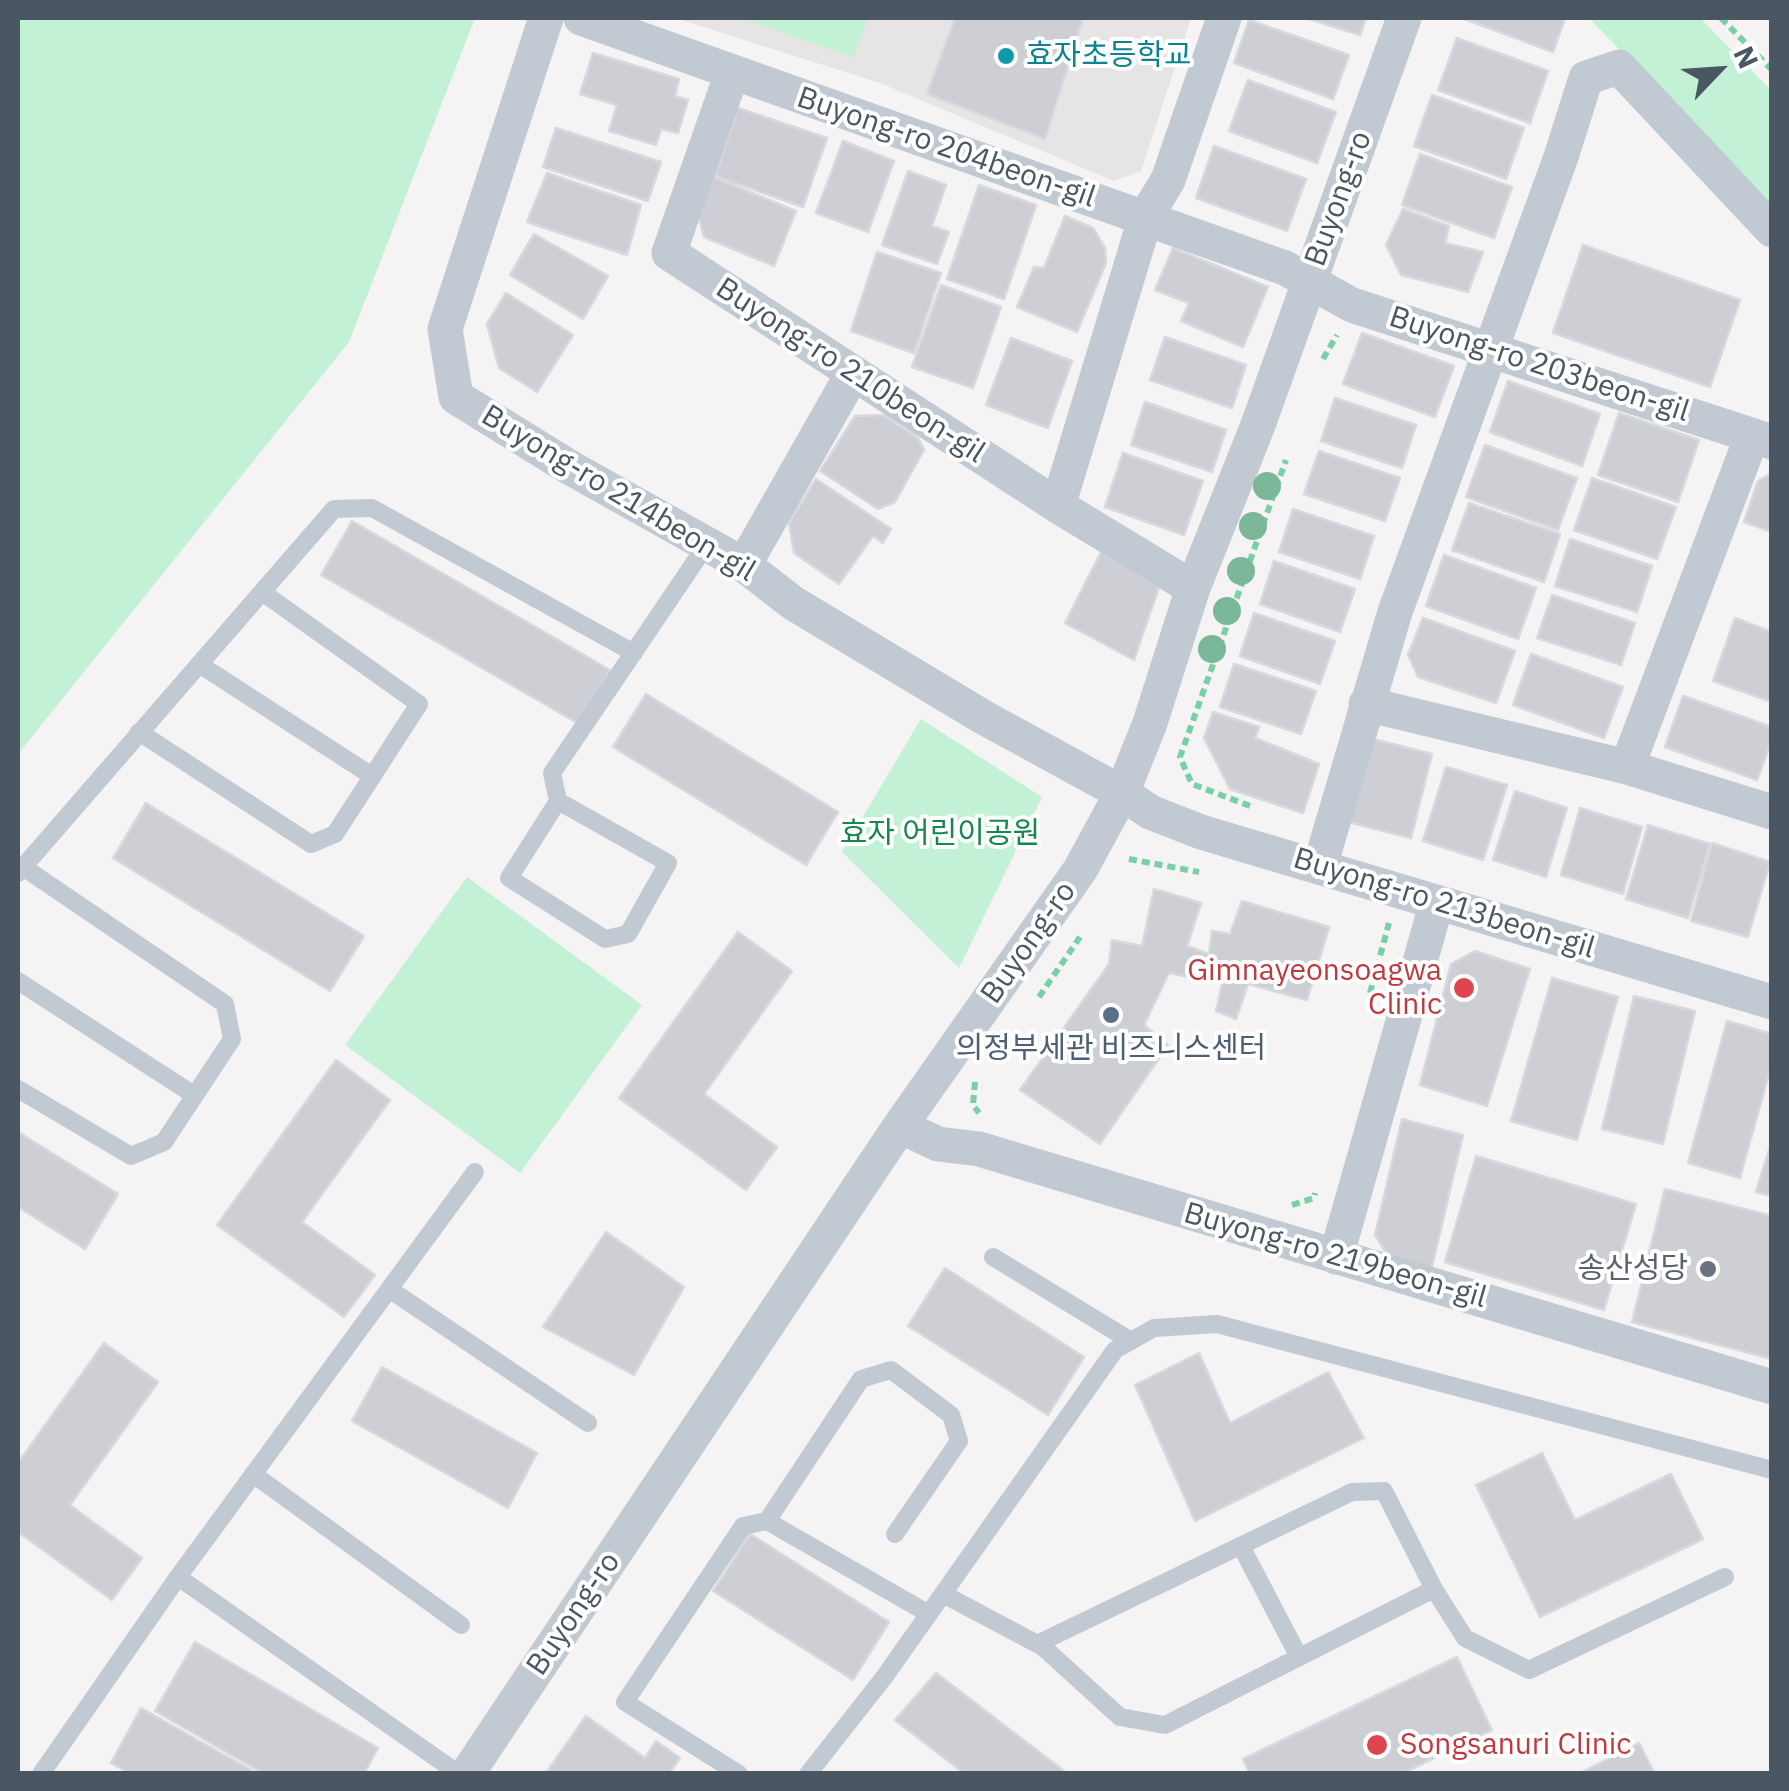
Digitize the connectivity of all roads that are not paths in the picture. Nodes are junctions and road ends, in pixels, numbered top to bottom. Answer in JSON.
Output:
{"nodes":[{"id":1,"x":546,"y":18,"type":"edge"},
{"id":2,"x":581,"y":18,"type":"edge"},
{"id":3,"x":1224,"y":18,"type":"edge"},
{"id":4,"x":1404,"y":18,"type":"edge"},
{"id":5,"x":732,"y":73,"type":"junction"},
{"id":6,"x":1146,"y":216,"type":"junction"},
{"id":7,"x":1772,"y":230,"type":"edge"},
{"id":8,"x":1310,"y":280,"type":"junction"},
{"id":9,"x":1492,"y":348,"type":"junction"},
{"id":10,"x":853,"y":373,"type":"junction"},
{"id":11,"x":1762,"y":439,"type":"edge"},
{"id":12,"x":1058,"y":506,"type":"junction"},
{"id":13,"x":707,"y":544,"type":"junction"},
{"id":14,"x":744,"y":565,"type":"junction"},
{"id":15,"x":1193,"y":588,"type":"junction"},
{"id":16,"x":262,"y":592,"type":"junction"},
{"id":17,"x":634,"y":653,"type":"junction"},
{"id":18,"x":199,"y":664,"type":"junction"},
{"id":19,"x":1366,"y":704,"type":"junction"},
{"id":20,"x":139,"y":732,"type":"junction"},
{"id":21,"x":1626,"y":767,"type":"junction"},
{"id":22,"x":372,"y":776,"type":"junction"},
{"id":23,"x":1122,"y":793,"type":"junction"},
{"id":24,"x":558,"y":801,"type":"junction"},
{"id":25,"x":1772,"y":812,"type":"edge"},
{"id":26,"x":1320,"y":866,"type":"junction"},
{"id":27,"x":20,"y":870,"type":"edge"},
{"id":28,"x":1438,"y":902,"type":"junction"},
{"id":29,"x":18,"y":980,"type":"edge"},
{"id":30,"x":1772,"y":1002,"type":"edge"},
{"id":31,"x":18,"y":1088,"type":"edge"},
{"id":32,"x":194,"y":1095,"type":"junction"},
{"id":33,"x":900,"y":1126,"type":"junction"},
{"id":34,"x":475,"y":1172,"type":"dead end"},
{"id":35,"x":993,"y":1257,"type":"dead end"},
{"id":36,"x":1336,"y":1257,"type":"junction"},
{"id":37,"x":390,"y":1289,"type":"junction"},
{"id":38,"x":1131,"y":1341,"type":"junction"},
{"id":39,"x":1772,"y":1387,"type":"edge"},
{"id":40,"x":588,"y":1423,"type":"dead end"},
{"id":41,"x":1772,"y":1470,"type":"edge"},
{"id":42,"x":253,"y":1474,"type":"junction"},
{"id":43,"x":767,"y":1521,"type":"junction"},
{"id":44,"x":894,"y":1534,"type":"dead end"},
{"id":45,"x":1241,"y":1546,"type":"junction"},
{"id":46,"x":178,"y":1577,"type":"junction"},
{"id":47,"x":1724,"y":1577,"type":"dead end"},
{"id":48,"x":1434,"y":1588,"type":"junction"},
{"id":49,"x":943,"y":1594,"type":"junction"},
{"id":50,"x":930,"y":1614,"type":"junction"},
{"id":51,"x":460,"y":1624,"type":"dead end"},
{"id":52,"x":1037,"y":1644,"type":"junction"},
{"id":53,"x":1299,"y":1658,"type":"junction"},
{"id":54,"x":819,"y":1770,"type":"edge"},
{"id":55,"x":41,"y":1774,"type":"edge"},
{"id":56,"x":459,"y":1774,"type":"edge"},
{"id":57,"x":467,"y":1774,"type":"edge"},
{"id":58,"x":740,"y":1774,"type":"edge"}],
"edges":[{"from":1,"to":13,"type":"street","name":"Buyong-ro 214beon-gil"},
{"from":2,"to":5,"type":"street","name":"Buyong-ro 204beon-gil"},
{"from":3,"to":6,"type":"street"},
{"from":4,"to":8,"type":"street","name":"Buyong-ro"},
{"from":5,"to":6,"type":"street","name":"Buyong-ro 204beon-gil"},
{"from":5,"to":10,"type":"street","name":"Buyong-ro 210beon-gil"},
{"from":6,"to":8,"type":"street","name":"Buyong-ro 204beon-gil"},
{"from":6,"to":12,"type":"street"},
{"from":7,"to":9,"type":"street"},
{"from":8,"to":9,"type":"street","name":"Buyong-ro 203beon-gil"},
{"from":8,"to":15,"type":"street","name":"Buyong-ro"},
{"from":9,"to":11,"type":"street","name":"Buyong-ro 203beon-gil"},
{"from":9,"to":19,"type":"street"},
{"from":10,"to":12,"type":"street","name":"Buyong-ro 210beon-gil"},
{"from":10,"to":14,"type":"street"},
{"from":11,"to":21,"type":"street"},
{"from":12,"to":15,"type":"street","name":"Buyong-ro 210beon-gil"},
{"from":13,"to":14,"type":"street","name":"Buyong-ro 214beon-gil"},
{"from":13,"to":17,"type":"lane"},
{"from":14,"to":23,"type":"street","name":"Buyong-ro 214beon-gil"},
{"from":15,"to":23,"type":"street","name":"Buyong-ro"},
{"from":16,"to":17,"type":"lane"},
{"from":16,"to":18,"type":"lane"},
{"from":16,"to":22,"type":"lane"},
{"from":17,"to":24,"type":"lane"},
{"from":18,"to":20,"type":"lane"},
{"from":18,"to":22,"type":"lane"},
{"from":19,"to":21,"type":"street"},
{"from":19,"to":26,"type":"street"},
{"from":20,"to":22,"type":"lane"},
{"from":20,"to":27,"type":"lane"},
{"from":21,"to":25,"type":"street"},
{"from":23,"to":26,"type":"street","name":"Buyong-ro 213beon-gil"},
{"from":23,"to":33,"type":"street","name":"Buyong-ro"},
{"from":24,"to":24,"type":"lane"},
{"from":26,"to":28,"type":"street","name":"Buyong-ro 213beon-gil"},
{"from":27,"to":32,"type":"lane"},
{"from":28,"to":30,"type":"street","name":"Buyong-ro 213beon-gil"},
{"from":28,"to":36,"type":"street"},
{"from":29,"to":32,"type":"lane"},
{"from":31,"to":32,"type":"lane"},
{"from":33,"to":36,"type":"street","name":"Buyong-ro 219beon-gil"},
{"from":33,"to":57,"type":"street","name":"Buyong-ro"},
{"from":34,"to":37,"type":"lane"},
{"from":35,"to":38,"type":"lane"},
{"from":36,"to":39,"type":"street","name":"Buyong-ro 219beon-gil"},
{"from":37,"to":40,"type":"lane"},
{"from":37,"to":42,"type":"lane"},
{"from":38,"to":41,"type":"lane"},
{"from":38,"to":49,"type":"lane"},
{"from":42,"to":46,"type":"lane"},
{"from":42,"to":51,"type":"lane"},
{"from":43,"to":44,"type":"lane"},
{"from":43,"to":50,"type":"lane"},
{"from":43,"to":58,"type":"lane"},
{"from":45,"to":48,"type":"lane"},
{"from":45,"to":52,"type":"lane"},
{"from":45,"to":53,"type":"lane"},
{"from":46,"to":55,"type":"lane"},
{"from":46,"to":56,"type":"lane"},
{"from":47,"to":48,"type":"lane"},
{"from":48,"to":53,"type":"lane"},
{"from":49,"to":50,"type":"lane"},
{"from":49,"to":52,"type":"lane"},
{"from":50,"to":54,"type":"lane"},
{"from":52,"to":53,"type":"lane"}]}
